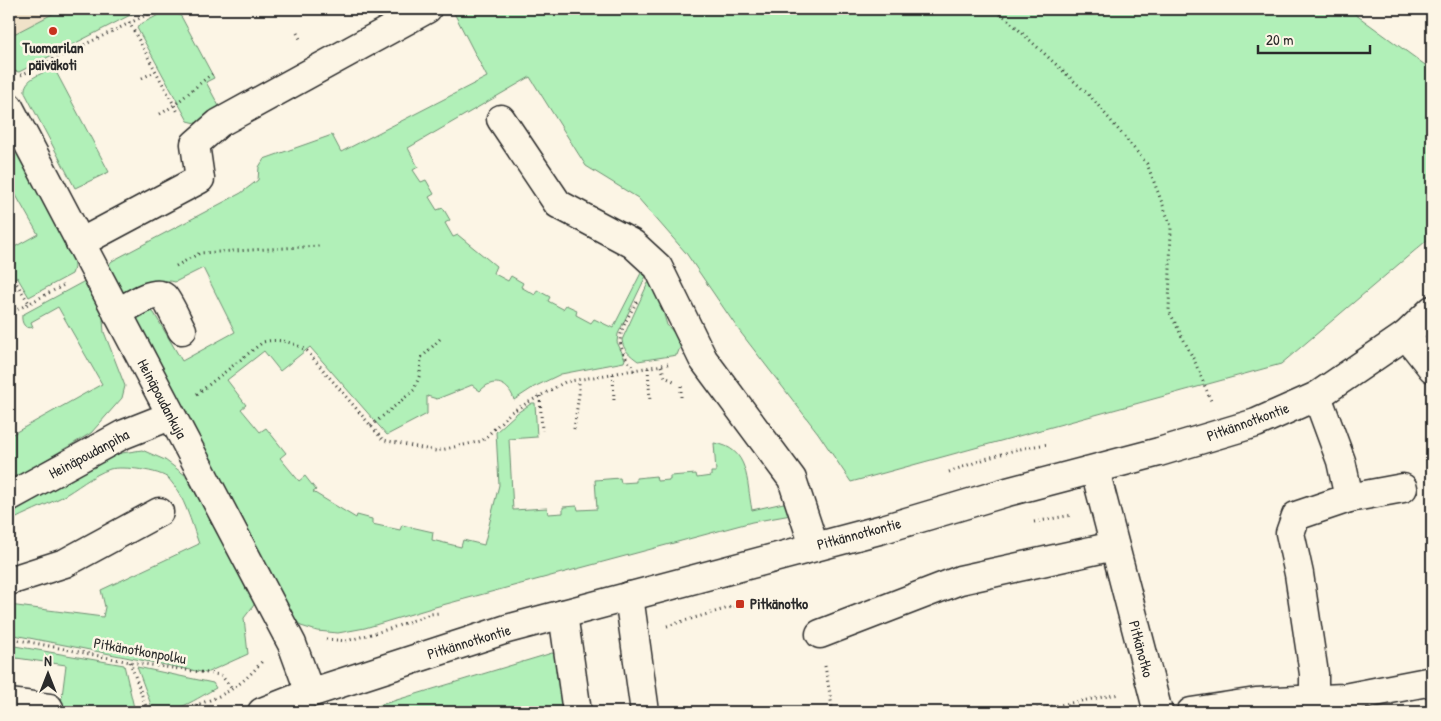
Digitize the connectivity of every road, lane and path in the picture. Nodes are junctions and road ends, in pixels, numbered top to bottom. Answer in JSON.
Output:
{"nodes":[{"id":1,"x":159,"y":9,"type":"edge"},
{"id":2,"x":427,"y":9,"type":"edge"},
{"id":3,"x":990,"y":9,"type":"edge"},
{"id":4,"x":129,"y":22,"type":"junction"},
{"id":5,"x":156,"y":72,"type":"junction"},
{"id":6,"x":212,"y":74,"type":"dead end"},
{"id":7,"x":17,"y":77,"type":"dead end"},
{"id":8,"x":142,"y":78,"type":"dead end"},
{"id":9,"x":174,"y":106,"type":"junction"},
{"id":10,"x":9,"y":107,"type":"edge"},
{"id":11,"x":160,"y":114,"type":"dead end"},
{"id":12,"x":500,"y":118,"type":"dead end"},
{"id":13,"x":195,"y":144,"type":"junction"},
{"id":14,"x":80,"y":243,"type":"junction"},
{"id":15,"x":319,"y":246,"type":"dead end"},
{"id":16,"x":655,"y":265,"type":"junction"},
{"id":17,"x":93,"y":269,"type":"junction"},
{"id":18,"x":9,"y":284,"type":"edge"},
{"id":19,"x":157,"y":294,"type":"junction"},
{"id":20,"x":29,"y":304,"type":"junction"},
{"id":21,"x":1432,"y":310,"type":"edge"},
{"id":22,"x":9,"y":314,"type":"edge"},
{"id":23,"x":117,"y":314,"type":"junction"},
{"id":24,"x":182,"y":330,"type":"dead end"},
{"id":25,"x":1406,"y":335,"type":"junction"},
{"id":26,"x":442,"y":337,"type":"dead end"},
{"id":27,"x":703,"y":359,"type":"junction"},
{"id":28,"x":661,"y":366,"type":"junction"},
{"id":29,"x":648,"y":368,"type":"junction"},
{"id":30,"x":1432,"y":368,"type":"edge"},
{"id":31,"x":634,"y":370,"type":"junction"},
{"id":32,"x":613,"y":374,"type":"junction"},
{"id":33,"x":579,"y":380,"type":"junction"},
{"id":34,"x":540,"y":396,"type":"junction"},
{"id":35,"x":1317,"y":396,"type":"junction"},
{"id":36,"x":195,"y":397,"type":"dead end"},
{"id":37,"x":681,"y":398,"type":"dead end"},
{"id":38,"x":650,"y":401,"type":"dead end"},
{"id":39,"x":614,"y":402,"type":"dead end"},
{"id":40,"x":1212,"y":404,"type":"dead end"},
{"id":41,"x":170,"y":416,"type":"junction"},
{"id":42,"x":371,"y":426,"type":"junction"},
{"id":43,"x":574,"y":429,"type":"dead end"},
{"id":44,"x":542,"y":431,"type":"dead end"},
{"id":45,"x":1051,"y":444,"type":"dead end"},
{"id":46,"x":1095,"y":470,"type":"junction"},
{"id":47,"x":943,"y":474,"type":"dead end"},
{"id":48,"x":1403,"y":488,"type":"dead end"},
{"id":49,"x":9,"y":496,"type":"edge"},
{"id":50,"x":1349,"y":498,"type":"junction"},
{"id":51,"x":158,"y":512,"type":"dead end"},
{"id":52,"x":814,"y":546,"type":"junction"},
{"id":53,"x":1114,"y":546,"type":"junction"},
{"id":54,"x":9,"y":581,"type":"edge"},
{"id":55,"x":629,"y":596,"type":"junction"},
{"id":56,"x":448,"y":612,"type":"dead end"},
{"id":57,"x":563,"y":614,"type":"junction"},
{"id":58,"x":820,"y":634,"type":"joint"},
{"id":59,"x":9,"y":638,"type":"edge"},
{"id":60,"x":292,"y":644,"type":"junction"},
{"id":61,"x":130,"y":662,"type":"junction"},
{"id":62,"x":1432,"y":681,"type":"edge"},
{"id":63,"x":233,"y":690,"type":"junction"},
{"id":64,"x":310,"y":693,"type":"junction"},
{"id":65,"x":1154,"y":700,"type":"edge"},
{"id":66,"x":1314,"y":700,"type":"junction"},
{"id":67,"x":9,"y":703,"type":"edge"},
{"id":68,"x":49,"y":708,"type":"dead end"},
{"id":69,"x":148,"y":712,"type":"edge"},
{"id":70,"x":176,"y":712,"type":"edge"},
{"id":71,"x":262,"y":712,"type":"edge"},
{"id":72,"x":577,"y":712,"type":"edge"},
{"id":73,"x":645,"y":712,"type":"edge"},
{"id":74,"x":833,"y":712,"type":"edge"},
{"id":75,"x":1022,"y":712,"type":"edge"},
{"id":76,"x":1191,"y":712,"type":"edge"}],
"edges":[{"from":1,"to":4,"type":"path"},
{"from":2,"to":13,"type":"street"},
{"from":3,"to":40,"type":"path"},
{"from":4,"to":5,"type":"path"},
{"from":4,"to":7,"type":"path"},
{"from":5,"to":8,"type":"path"},
{"from":5,"to":9,"type":"path"},
{"from":6,"to":9,"type":"path"},
{"from":9,"to":11,"type":"path"},
{"from":9,"to":13,"type":"path"},
{"from":10,"to":14,"type":"street","name":"Heinäpoudankuja"},
{"from":12,"to":16,"type":"street"},
{"from":13,"to":14,"type":"street"},
{"from":14,"to":17,"type":"street","name":"Heinäpoudankuja"},
{"from":15,"to":19,"type":"path"},
{"from":16,"to":27,"type":"street"},
{"from":16,"to":31,"type":"path"},
{"from":17,"to":20,"type":"path"},
{"from":17,"to":23,"type":"street","name":"Heinäpoudankuja"},
{"from":18,"to":20,"type":"path"},
{"from":19,"to":23,"type":"street"},
{"from":19,"to":24,"type":"street"},
{"from":20,"to":22,"type":"path"},
{"from":21,"to":25,"type":"street","name":"Pitkännotkontie"},
{"from":23,"to":41,"type":"street","name":"Heinäpoudankuja"},
{"from":25,"to":30,"type":"street"},
{"from":25,"to":35,"type":"street","name":"Pitkännotkontie"},
{"from":26,"to":42,"type":"path"},
{"from":27,"to":28,"type":"path"},
{"from":27,"to":52,"type":"street"},
{"from":28,"to":29,"type":"path"},
{"from":28,"to":37,"type":"path"},
{"from":29,"to":31,"type":"path"},
{"from":29,"to":38,"type":"path"},
{"from":31,"to":32,"type":"path"},
{"from":32,"to":33,"type":"path"},
{"from":32,"to":39,"type":"path"},
{"from":33,"to":34,"type":"path"},
{"from":33,"to":43,"type":"path"},
{"from":34,"to":42,"type":"path"},
{"from":34,"to":44,"type":"path"},
{"from":35,"to":46,"type":"street","name":"Pitkännotkontie"},
{"from":35,"to":50,"type":"street"},
{"from":36,"to":42,"type":"path"},
{"from":41,"to":49,"type":"street","name":"Heinäpoudanpiha"},
{"from":41,"to":60,"type":"street","name":"Heinäpoudankuja"},
{"from":45,"to":47,"type":"path"},
{"from":46,"to":52,"type":"street","name":"Pitkännotkontie"},
{"from":46,"to":53,"type":"street","name":"Pitkänotko"},
{"from":48,"to":50,"type":"street"},
{"from":50,"to":66,"type":"street"},
{"from":51,"to":54,"type":"street"},
{"from":52,"to":55,"type":"street","name":"Pitkännotkontie"},
{"from":53,"to":58,"type":"street"},
{"from":53,"to":65,"type":"street","name":"Pitkänotko"},
{"from":55,"to":57,"type":"street","name":"Pitkännotkontie"},
{"from":55,"to":73,"type":"street"},
{"from":56,"to":60,"type":"path"},
{"from":57,"to":64,"type":"street","name":"Pitkännotkontie"},
{"from":57,"to":72,"type":"street"},
{"from":58,"to":74,"type":"path"},
{"from":59,"to":61,"type":"path","name":"Pitkänotkonpolku"},
{"from":60,"to":63,"type":"path"},
{"from":60,"to":64,"type":"street","name":"Heinäpoudankuja"},
{"from":61,"to":63,"type":"path","name":"Pitkänotkonpolku"},
{"from":61,"to":69,"type":"path"},
{"from":62,"to":66,"type":"street"},
{"from":63,"to":70,"type":"path"},
{"from":64,"to":71,"type":"street","name":"Pitkännotkontie"},
{"from":65,"to":75,"type":"path"},
{"from":66,"to":76,"type":"street"},
{"from":67,"to":68,"type":"street"}]}
